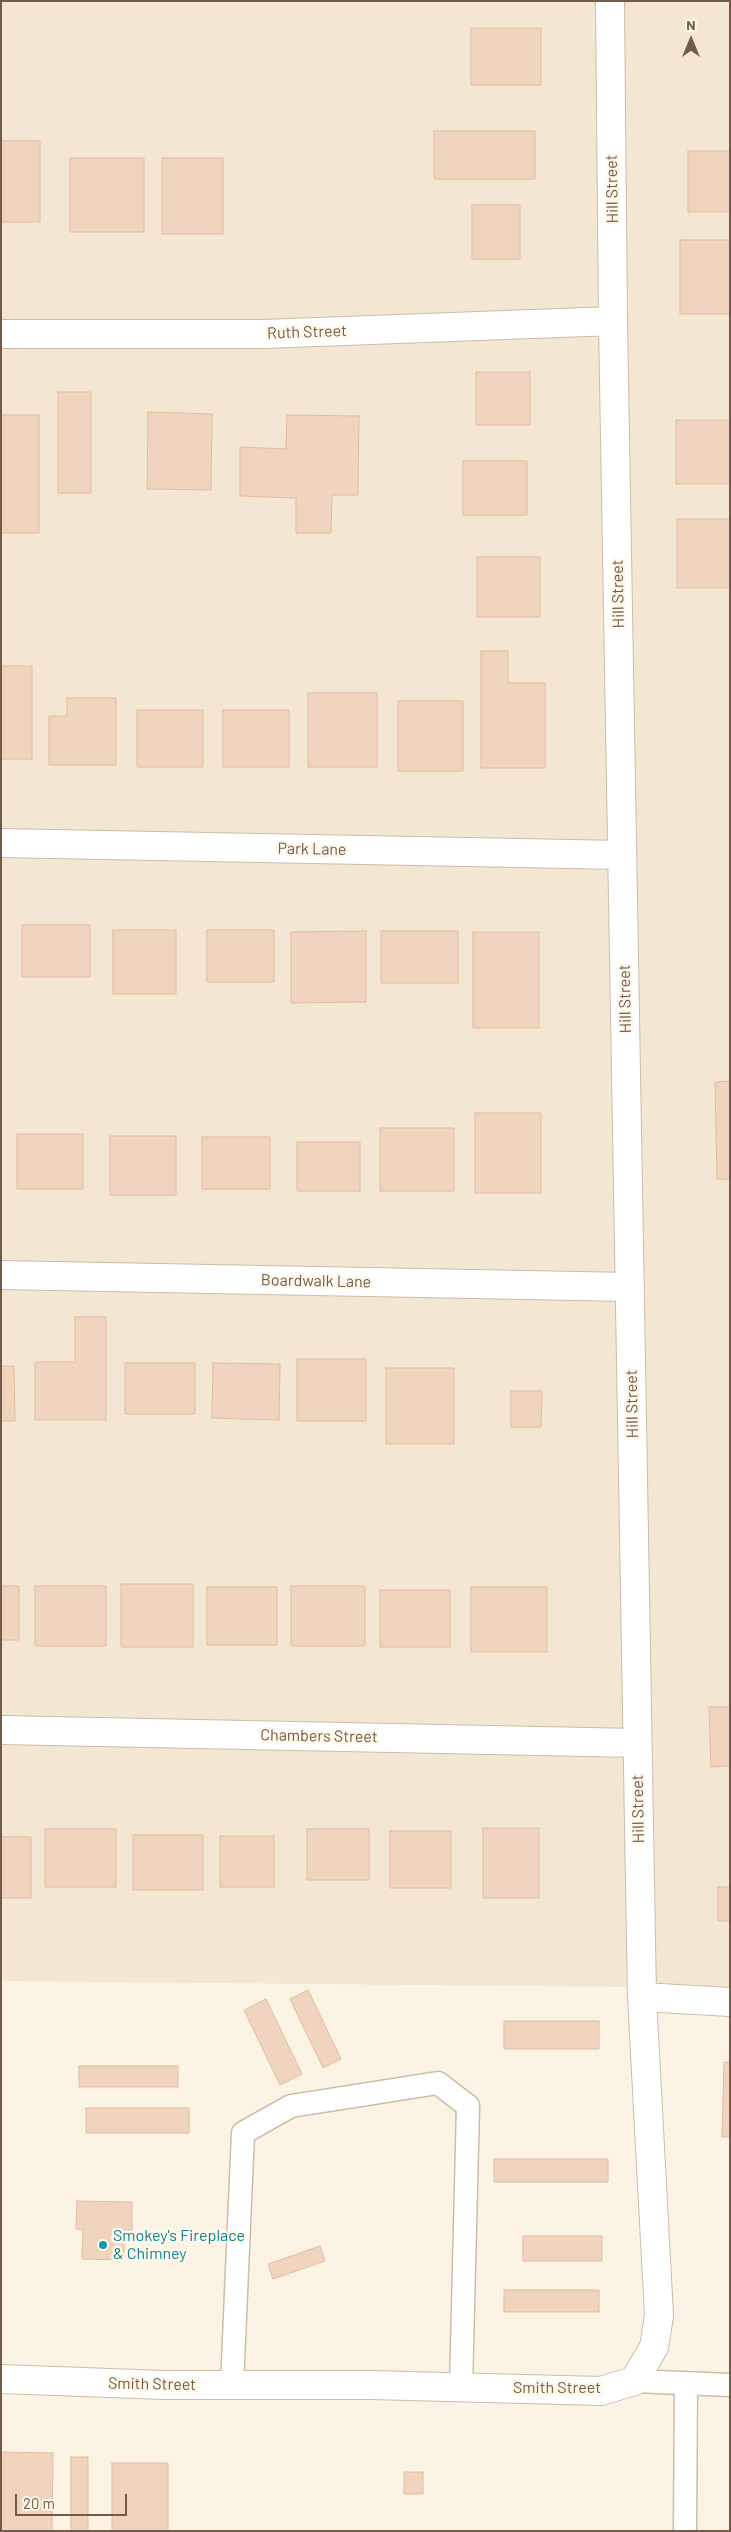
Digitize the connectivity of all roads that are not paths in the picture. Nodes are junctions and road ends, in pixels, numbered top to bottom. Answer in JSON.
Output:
{"nodes":[{"id":1,"x":610,"y":1,"type":"edge"},
{"id":2,"x":614,"y":321,"type":"junction"},
{"id":3,"x":1,"y":334,"type":"edge"},
{"id":4,"x":1,"y":843,"type":"edge"},
{"id":5,"x":622,"y":854,"type":"junction"},
{"id":6,"x":1,"y":1275,"type":"edge"},
{"id":7,"x":630,"y":1287,"type":"junction"},
{"id":8,"x":1,"y":1730,"type":"edge"},
{"id":9,"x":637,"y":1743,"type":"junction"},
{"id":10,"x":642,"y":1997,"type":"junction"},
{"id":11,"x":730,"y":2002,"type":"edge"},
{"id":12,"x":1,"y":2379,"type":"edge"},
{"id":13,"x":634,"y":2381,"type":"junction"},
{"id":14,"x":686,"y":2383,"type":"junction"},
{"id":15,"x":232,"y":2385,"type":"junction"},
{"id":16,"x":730,"y":2385,"type":"edge"},
{"id":17,"x":461,"y":2387,"type":"junction"},
{"id":18,"x":685,"y":2531,"type":"edge"}],
"edges":[{"from":1,"to":2,"type":"street","name":"Hill Street"},
{"from":2,"to":3,"type":"street","name":"Ruth Street"},
{"from":2,"to":5,"type":"street","name":"Hill Street"},
{"from":4,"to":5,"type":"street","name":"Park Lane"},
{"from":5,"to":7,"type":"street","name":"Hill Street"},
{"from":6,"to":7,"type":"street","name":"Boardwalk Lane"},
{"from":7,"to":9,"type":"street","name":"Hill Street"},
{"from":8,"to":9,"type":"street","name":"Chambers Street"},
{"from":9,"to":10,"type":"street","name":"Hill Street"},
{"from":10,"to":11,"type":"street"},
{"from":10,"to":13,"type":"street"},
{"from":12,"to":15,"type":"street","name":"Smith Street"},
{"from":13,"to":14,"type":"lane"},
{"from":13,"to":17,"type":"street","name":"Smith Street"},
{"from":14,"to":16,"type":"lane"},
{"from":14,"to":18,"type":"lane"},
{"from":15,"to":17,"type":"street","name":"Smith Street"},
{"from":15,"to":17,"type":"lane"}]}
